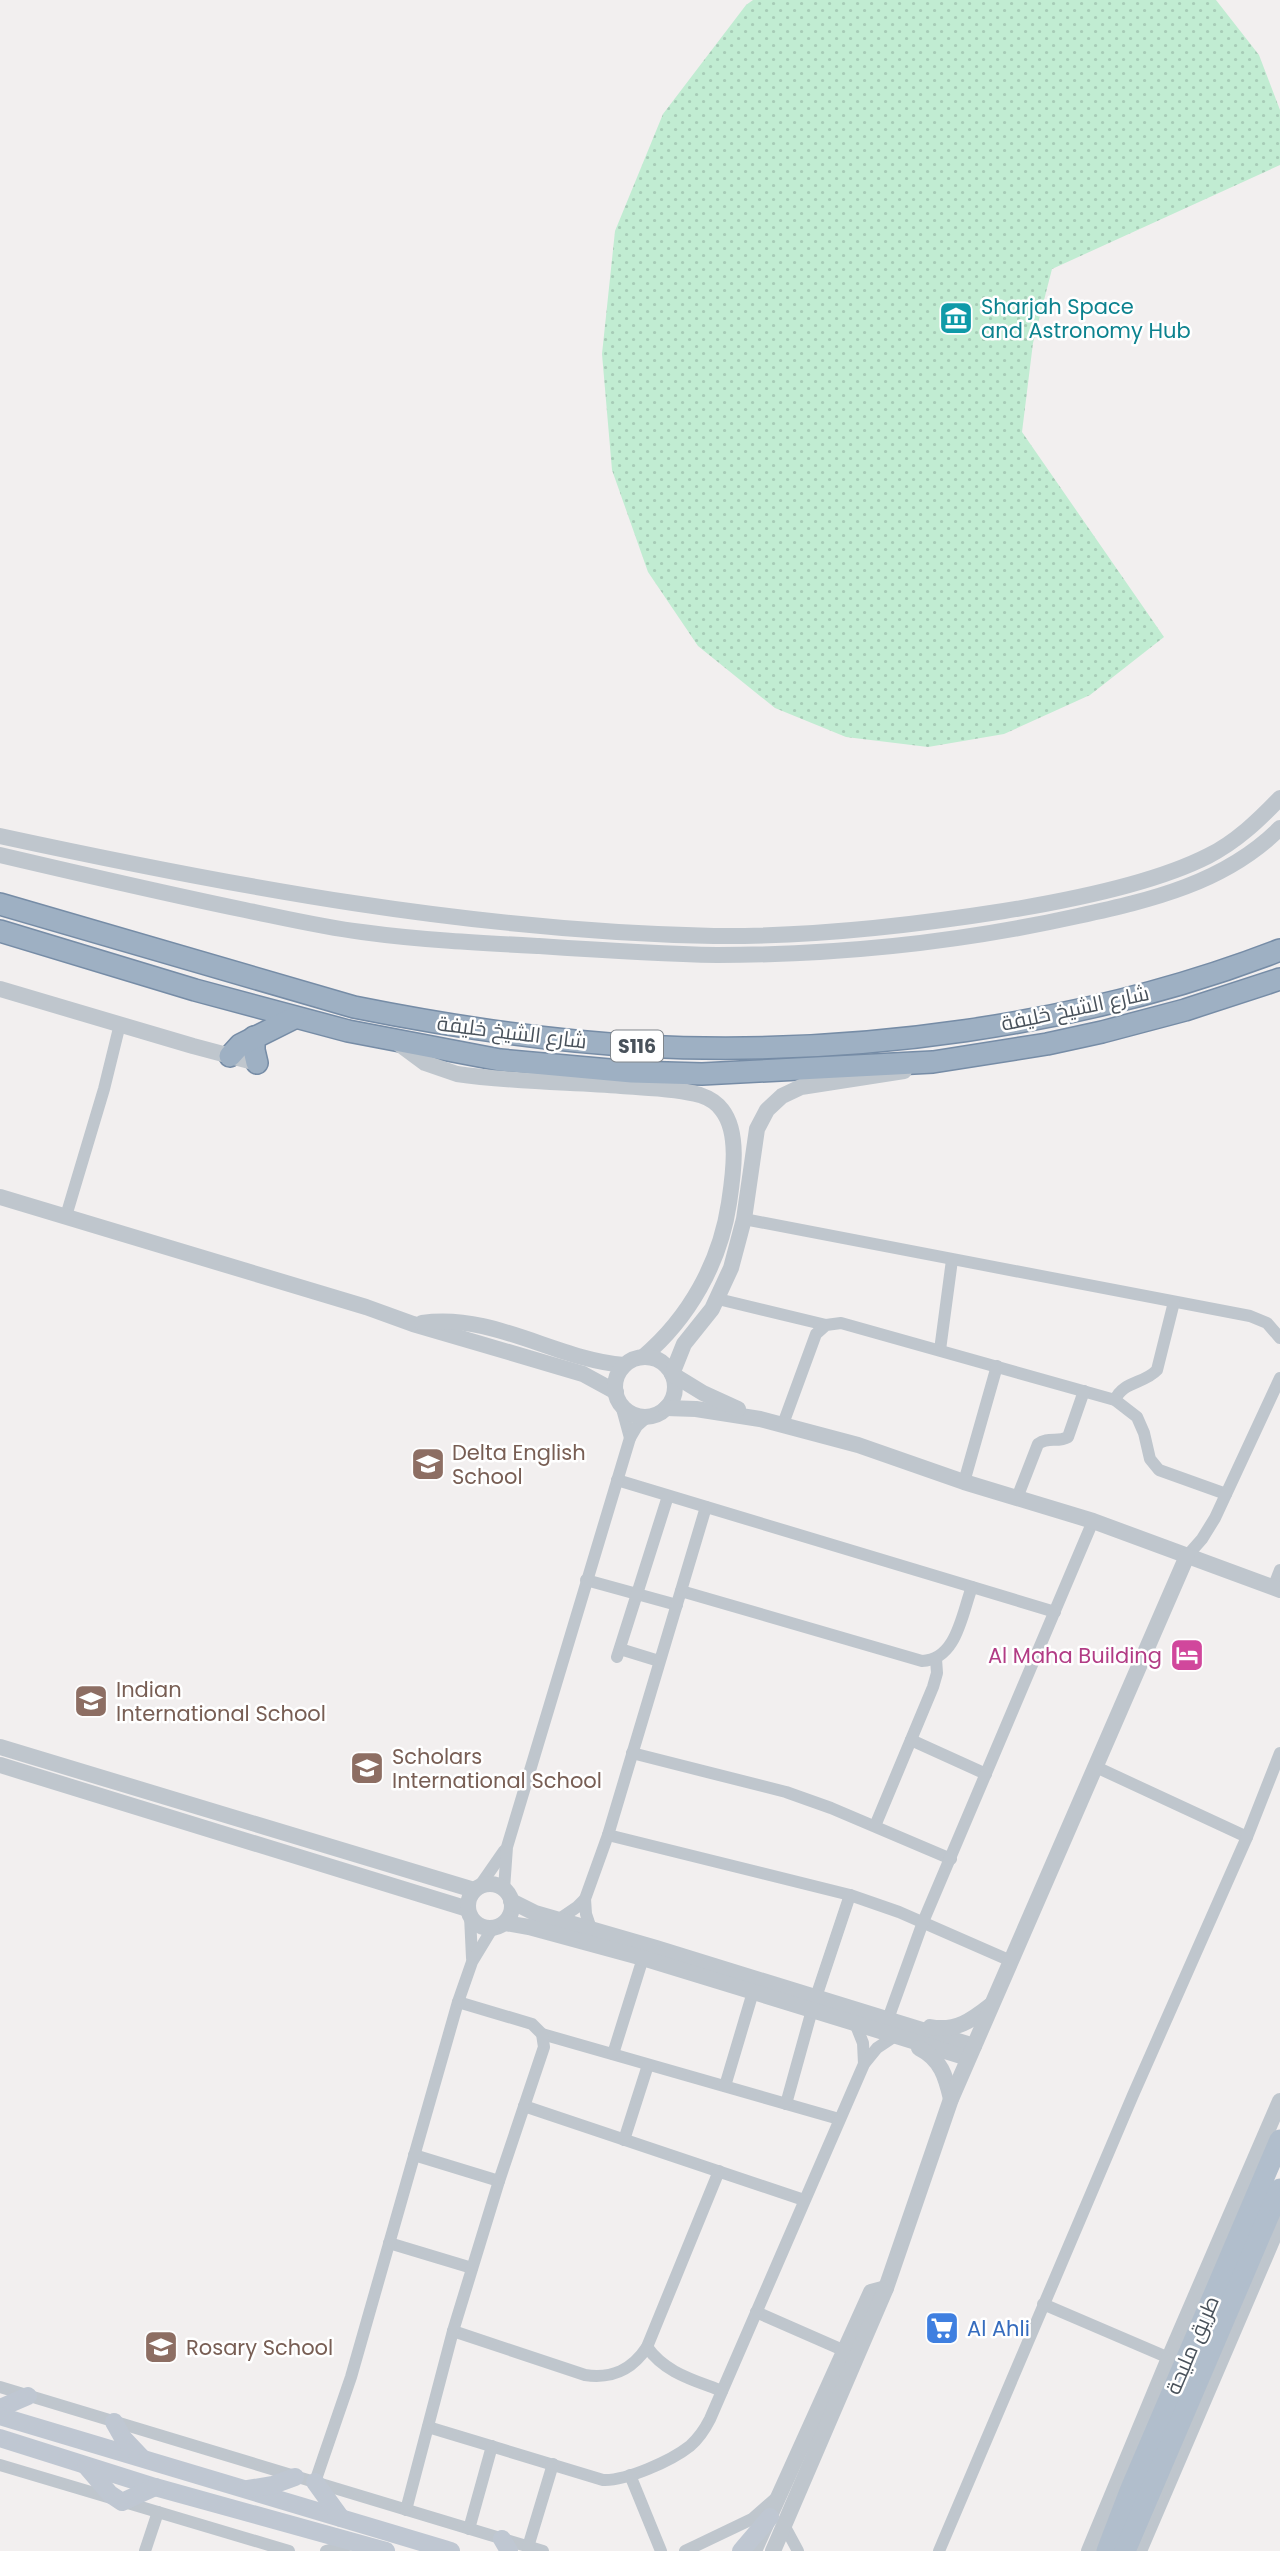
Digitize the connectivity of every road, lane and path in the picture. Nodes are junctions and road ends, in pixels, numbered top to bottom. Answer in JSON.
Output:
{"nodes":[{"id":1,"x":1280,"y":798,"type":"edge"},
{"id":2,"x":1280,"y":828,"type":"edge"},
{"id":3,"x":0,"y":836,"type":"edge"},
{"id":4,"x":0,"y":855,"type":"edge"},
{"id":5,"x":338,"y":902,"type":"junction"},
{"id":6,"x":0,"y":904,"type":"edge"},
{"id":7,"x":269,"y":915,"type":"junction"},
{"id":8,"x":0,"y":931,"type":"edge"},
{"id":9,"x":1280,"y":950,"type":"edge"},
{"id":10,"x":1280,"y":979,"type":"edge"},
{"id":11,"x":0,"y":989,"type":"edge"},
{"id":12,"x":294,"y":1018,"type":"junction"},
{"id":13,"x":120,"y":1024,"type":"junction"},
{"id":14,"x":254,"y":1037,"type":"junction"},
{"id":15,"x":398,"y":1043,"type":"junction"},
{"id":16,"x":230,"y":1056,"type":"junction"},
{"id":17,"x":933,"y":1062,"type":"junction"},
{"id":18,"x":257,"y":1063,"type":"joint"},
{"id":19,"x":0,"y":1197,"type":"edge"},
{"id":20,"x":66,"y":1216,"type":"junction"},
{"id":21,"x":744,"y":1219,"type":"junction"},
{"id":22,"x":952,"y":1260,"type":"junction"},
{"id":23,"x":718,"y":1299,"type":"junction"},
{"id":24,"x":1174,"y":1302,"type":"junction"},
{"id":25,"x":412,"y":1324,"type":"junction"},
{"id":26,"x":826,"y":1325,"type":"junction"},
{"id":27,"x":1280,"y":1338,"type":"edge"},
{"id":28,"x":940,"y":1350,"type":"junction"},
{"id":29,"x":643,"y":1357,"type":"junction"},
{"id":30,"x":624,"y":1366,"type":"junction"},
{"id":31,"x":997,"y":1366,"type":"junction"},
{"id":32,"x":673,"y":1374,"type":"junction"},
{"id":33,"x":1280,"y":1378,"type":"edge"},
{"id":34,"x":1084,"y":1391,"type":"junction"},
{"id":35,"x":618,"y":1399,"type":"junction"},
{"id":36,"x":1115,"y":1400,"type":"junction"},
{"id":37,"x":666,"y":1408,"type":"junction"},
{"id":38,"x":647,"y":1417,"type":"junction"},
{"id":39,"x":760,"y":1419,"type":"junction"},
{"id":40,"x":783,"y":1424,"type":"junction"},
{"id":41,"x":630,"y":1438,"type":"junction"},
{"id":42,"x":617,"y":1480,"type":"junction"},
{"id":43,"x":964,"y":1482,"type":"junction"},
{"id":44,"x":1226,"y":1494,"type":"junction"},
{"id":45,"x":668,"y":1496,"type":"junction"},
{"id":46,"x":1017,"y":1498,"type":"junction"},
{"id":47,"x":706,"y":1507,"type":"junction"},
{"id":48,"x":1093,"y":1521,"type":"junction"},
{"id":49,"x":1187,"y":1556,"type":"junction"},
{"id":50,"x":1280,"y":1570,"type":"edge"},
{"id":51,"x":586,"y":1580,"type":"junction"},
{"id":52,"x":972,"y":1587,"type":"junction"},
{"id":53,"x":1277,"y":1589,"type":"edge"},
{"id":54,"x":681,"y":1591,"type":"junction"},
{"id":55,"x":638,"y":1594,"type":"junction"},
{"id":56,"x":677,"y":1605,"type":"junction"},
{"id":57,"x":1055,"y":1612,"type":"junction"},
{"id":58,"x":936,"y":1659,"type":"junction"},
{"id":59,"x":659,"y":1661,"type":"junction"},
{"id":60,"x":911,"y":1740,"type":"junction"},
{"id":61,"x":0,"y":1747,"type":"edge"},
{"id":62,"x":632,"y":1753,"type":"junction"},
{"id":63,"x":1280,"y":1753,"type":"edge"},
{"id":64,"x":0,"y":1765,"type":"edge"},
{"id":65,"x":1096,"y":1767,"type":"junction"},
{"id":66,"x":986,"y":1774,"type":"junction"},
{"id":67,"x":875,"y":1826,"type":"junction"},
{"id":68,"x":608,"y":1835,"type":"junction"},
{"id":69,"x":1247,"y":1837,"type":"junction"},
{"id":70,"x":506,"y":1848,"type":"junction"},
{"id":71,"x":951,"y":1858,"type":"junction"},
{"id":72,"x":477,"y":1889,"type":"junction"},
{"id":73,"x":508,"y":1895,"type":"junction"},
{"id":74,"x":850,"y":1895,"type":"junction"},
{"id":75,"x":585,"y":1899,"type":"junction"},
{"id":76,"x":469,"y":1913,"type":"junction"},
{"id":77,"x":558,"y":1920,"type":"junction"},
{"id":78,"x":923,"y":1922,"type":"junction"},
{"id":79,"x":498,"y":1926,"type":"junction"},
{"id":80,"x":591,"y":1929,"type":"junction"},
{"id":81,"x":643,"y":1958,"type":"junction"},
{"id":82,"x":1011,"y":1961,"type":"junction"},
{"id":83,"x":472,"y":1962,"type":"junction"},
{"id":84,"x":753,"y":1992,"type":"junction"},
{"id":85,"x":458,"y":2002,"type":"junction"},
{"id":86,"x":814,"y":2003,"type":"junction"},
{"id":87,"x":993,"y":2003,"type":"junction"},
{"id":88,"x":855,"y":2023,"type":"junction"},
{"id":89,"x":895,"y":2026,"type":"junction"},
{"id":90,"x":542,"y":2034,"type":"junction"},
{"id":91,"x":971,"y":2052,"type":"junction"},
{"id":92,"x":613,"y":2054,"type":"junction"},
{"id":93,"x":648,"y":2064,"type":"junction"},
{"id":94,"x":864,"y":2064,"type":"junction"},
{"id":95,"x":724,"y":2086,"type":"junction"},
{"id":96,"x":951,"y":2099,"type":"junction"},
{"id":97,"x":1280,"y":2101,"type":"edge"},
{"id":98,"x":786,"y":2104,"type":"junction"},
{"id":99,"x":524,"y":2106,"type":"junction"},
{"id":100,"x":839,"y":2119,"type":"junction"},
{"id":101,"x":624,"y":2140,"type":"junction"},
{"id":102,"x":1280,"y":2140,"type":"edge"},
{"id":103,"x":414,"y":2155,"type":"junction"},
{"id":104,"x":719,"y":2171,"type":"junction"},
{"id":105,"x":499,"y":2181,"type":"junction"},
{"id":106,"x":1280,"y":2189,"type":"edge"},
{"id":107,"x":804,"y":2200,"type":"junction"},
{"id":108,"x":1280,"y":2222,"type":"edge"},
{"id":109,"x":389,"y":2243,"type":"junction"},
{"id":110,"x":472,"y":2268,"type":"junction"},
{"id":111,"x":887,"y":2288,"type":"junction"},
{"id":112,"x":1043,"y":2304,"type":"junction"},
{"id":113,"x":756,"y":2312,"type":"junction"},
{"id":114,"x":453,"y":2331,"type":"junction"},
{"id":115,"x":648,"y":2347,"type":"junction"},
{"id":116,"x":845,"y":2350,"type":"junction"},
{"id":117,"x":1169,"y":2358,"type":"junction"},
{"id":118,"x":1212,"y":2362,"type":"junction"},
{"id":119,"x":0,"y":2387,"type":"edge"},
{"id":120,"x":722,"y":2391,"type":"junction"},
{"id":121,"x":28,"y":2396,"type":"junction"},
{"id":122,"x":0,"y":2409,"type":"edge"},
{"id":123,"x":0,"y":2416,"type":"edge"},
{"id":124,"x":114,"y":2422,"type":"junction"},
{"id":125,"x":428,"y":2427,"type":"junction"},
{"id":126,"x":0,"y":2438,"type":"edge"},
{"id":127,"x":492,"y":2446,"type":"junction"},
{"id":128,"x":143,"y":2459,"type":"junction"},
{"id":129,"x":85,"y":2464,"type":"junction"},
{"id":130,"x":553,"y":2464,"type":"junction"},
{"id":131,"x":0,"y":2466,"type":"edge"},
{"id":132,"x":630,"y":2475,"type":"junction"},
{"id":133,"x":295,"y":2477,"type":"junction"},
{"id":134,"x":315,"y":2482,"type":"junction"},
{"id":135,"x":155,"y":2487,"type":"junction"},
{"id":136,"x":243,"y":2490,"type":"junction"},
{"id":137,"x":779,"y":2496,"type":"junction"},
{"id":138,"x":122,"y":2502,"type":"junction"},
{"id":139,"x":406,"y":2510,"type":"junction"},
{"id":140,"x":158,"y":2512,"type":"junction"},
{"id":141,"x":341,"y":2518,"type":"junction"},
{"id":142,"x":777,"y":2521,"type":"junction"},
{"id":143,"x":469,"y":2529,"type":"junction"},
{"id":144,"x":359,"y":2542,"type":"junction"},
{"id":145,"x":505,"y":2545,"type":"edge"},
{"id":146,"x":528,"y":2547,"type":"junction"},
{"id":147,"x":145,"y":2551,"type":"edge"},
{"id":148,"x":289,"y":2551,"type":"edge"},
{"id":149,"x":326,"y":2551,"type":"edge"},
{"id":150,"x":386,"y":2551,"type":"edge"},
{"id":151,"x":451,"y":2551,"type":"edge"},
{"id":152,"x":543,"y":2551,"type":"edge"},
{"id":153,"x":661,"y":2551,"type":"edge"},
{"id":154,"x":685,"y":2551,"type":"edge"},
{"id":155,"x":741,"y":2551,"type":"edge"},
{"id":156,"x":754,"y":2551,"type":"edge"},
{"id":157,"x":773,"y":2551,"type":"edge"},
{"id":158,"x":798,"y":2551,"type":"edge"},
{"id":159,"x":939,"y":2551,"type":"edge"},
{"id":160,"x":1089,"y":2551,"type":"edge"},
{"id":161,"x":1107,"y":2551,"type":"edge"},
{"id":162,"x":1125,"y":2551,"type":"edge"},
{"id":163,"x":1139,"y":2551,"type":"edge"}],
"edges":[{"from":1,"to":5,"type":"street"},
{"from":2,"to":7,"type":"street"},
{"from":3,"to":5,"type":"street"},
{"from":4,"to":7,"type":"street"},
{"from":5,"to":7,"type":"street"},
{"from":6,"to":9,"type":"highway","name":"شارع الشيخ خليفة","number":"S116"},
{"from":8,"to":12,"type":"highway","name":"شارع الشيخ خليفة","number":"S116"},
{"from":10,"to":17,"type":"highway","name":"شارع الشيخ خليفة","number":"S116"},
{"from":11,"to":13,"type":"street"},
{"from":12,"to":14,"type":"highway"},
{"from":12,"to":15,"type":"highway","name":"شارع الشيخ خليفة","number":"S116"},
{"from":13,"to":16,"type":"street"},
{"from":13,"to":20,"type":"street"},
{"from":14,"to":16,"type":"highway"},
{"from":14,"to":18,"type":"highway"},
{"from":15,"to":17,"type":"highway","name":"شارع الشيخ خليفة","number":"S116"},
{"from":15,"to":29,"type":"street"},
{"from":16,"to":18,"type":"street"},
{"from":17,"to":21,"type":"street"},
{"from":19,"to":20,"type":"street"},
{"from":20,"to":25,"type":"street"},
{"from":21,"to":22,"type":"street"},
{"from":21,"to":23,"type":"street"},
{"from":22,"to":24,"type":"street"},
{"from":22,"to":28,"type":"street"},
{"from":23,"to":26,"type":"street"},
{"from":23,"to":32,"type":"street"},
{"from":24,"to":27,"type":"street"},
{"from":24,"to":36,"type":"street"},
{"from":25,"to":30,"type":"street"},
{"from":25,"to":35,"type":"street"},
{"from":26,"to":28,"type":"street"},
{"from":26,"to":40,"type":"street"},
{"from":28,"to":31,"type":"street"},
{"from":29,"to":30,"type":"street"},
{"from":29,"to":32,"type":"street"},
{"from":30,"to":35,"type":"street"},
{"from":31,"to":34,"type":"street"},
{"from":31,"to":43,"type":"street"},
{"from":32,"to":37,"type":"street"},
{"from":32,"to":39,"type":"street"},
{"from":33,"to":44,"type":"street"},
{"from":34,"to":36,"type":"street"},
{"from":34,"to":46,"type":"street"},
{"from":35,"to":38,"type":"street"},
{"from":35,"to":41,"type":"street"},
{"from":36,"to":44,"type":"street"},
{"from":37,"to":38,"type":"street"},
{"from":37,"to":39,"type":"street"},
{"from":38,"to":41,"type":"street"},
{"from":39,"to":40,"type":"street"},
{"from":40,"to":43,"type":"street"},
{"from":41,"to":42,"type":"street"},
{"from":42,"to":45,"type":"street"},
{"from":42,"to":51,"type":"street"},
{"from":43,"to":46,"type":"street"},
{"from":44,"to":49,"type":"street"},
{"from":45,"to":47,"type":"street"},
{"from":45,"to":55,"type":"street"},
{"from":46,"to":48,"type":"street"},
{"from":47,"to":52,"type":"street"},
{"from":47,"to":54,"type":"street"},
{"from":48,"to":49,"type":"street"},
{"from":48,"to":57,"type":"street"},
{"from":49,"to":53,"type":"street"},
{"from":49,"to":65,"type":"street"},
{"from":50,"to":53,"type":"street"},
{"from":51,"to":55,"type":"street"},
{"from":51,"to":70,"type":"street"},
{"from":52,"to":57,"type":"street"},
{"from":52,"to":58,"type":"street"},
{"from":54,"to":56,"type":"street"},
{"from":54,"to":58,"type":"street"},
{"from":55,"to":56,"type":"street"},
{"from":55,"to":59,"type":"street"},
{"from":56,"to":59,"type":"street"},
{"from":57,"to":66,"type":"street"},
{"from":58,"to":60,"type":"street"},
{"from":59,"to":62,"type":"street"},
{"from":60,"to":66,"type":"street"},
{"from":60,"to":67,"type":"street"},
{"from":61,"to":72,"type":"street"},
{"from":62,"to":67,"type":"street"},
{"from":62,"to":68,"type":"street"},
{"from":63,"to":69,"type":"street"},
{"from":64,"to":76,"type":"street"},
{"from":65,"to":69,"type":"street"},
{"from":65,"to":82,"type":"street"},
{"from":66,"to":71,"type":"street"},
{"from":67,"to":71,"type":"street"},
{"from":68,"to":74,"type":"street"},
{"from":68,"to":75,"type":"street"},
{"from":69,"to":112,"type":"street"},
{"from":70,"to":72,"type":"street"},
{"from":70,"to":73,"type":"street"},
{"from":71,"to":78,"type":"street"},
{"from":72,"to":73,"type":"street"},
{"from":72,"to":76,"type":"street"},
{"from":73,"to":77,"type":"street"},
{"from":73,"to":79,"type":"street"},
{"from":74,"to":78,"type":"street"},
{"from":74,"to":86,"type":"street"},
{"from":75,"to":77,"type":"street"},
{"from":75,"to":80,"type":"street"},
{"from":76,"to":79,"type":"street"},
{"from":76,"to":83,"type":"street"},
{"from":77,"to":80,"type":"street"},
{"from":78,"to":82,"type":"street"},
{"from":78,"to":89,"type":"street"},
{"from":79,"to":81,"type":"street"},
{"from":79,"to":83,"type":"street"},
{"from":80,"to":86,"type":"street"},
{"from":81,"to":84,"type":"street"},
{"from":81,"to":92,"type":"street"},
{"from":82,"to":87,"type":"street"},
{"from":83,"to":85,"type":"street"},
{"from":84,"to":86,"type":"street"},
{"from":84,"to":95,"type":"street"},
{"from":85,"to":90,"type":"street"},
{"from":85,"to":103,"type":"street"},
{"from":86,"to":88,"type":"street"},
{"from":86,"to":89,"type":"street"},
{"from":86,"to":98,"type":"street"},
{"from":87,"to":89,"type":"street"},
{"from":87,"to":91,"type":"street"},
{"from":88,"to":89,"type":"street"},
{"from":88,"to":94,"type":"street"},
{"from":89,"to":91,"type":"street"},
{"from":89,"to":94,"type":"street"},
{"from":89,"to":96,"type":"street"},
{"from":90,"to":92,"type":"street"},
{"from":90,"to":99,"type":"street"},
{"from":91,"to":96,"type":"street"},
{"from":92,"to":93,"type":"street"},
{"from":93,"to":95,"type":"street"},
{"from":93,"to":101,"type":"street"},
{"from":94,"to":100,"type":"street"},
{"from":95,"to":98,"type":"street"},
{"from":96,"to":111,"type":"street"},
{"from":97,"to":117,"type":"street"},
{"from":98,"to":100,"type":"street"},
{"from":99,"to":101,"type":"street"},
{"from":99,"to":105,"type":"street"},
{"from":100,"to":107,"type":"street"},
{"from":101,"to":104,"type":"street"},
{"from":102,"to":161,"type":"main road","name":"طريق مليحة"},
{"from":103,"to":105,"type":"street"},
{"from":103,"to":109,"type":"street"},
{"from":104,"to":107,"type":"street"},
{"from":104,"to":115,"type":"street"},
{"from":105,"to":110,"type":"street"},
{"from":106,"to":118,"type":"main road","name":"طريق مليحة"},
{"from":107,"to":113,"type":"street"},
{"from":108,"to":118,"type":"street"},
{"from":109,"to":110,"type":"street"},
{"from":109,"to":134,"type":"street"},
{"from":110,"to":114,"type":"street"},
{"from":111,"to":116,"type":"street"},
{"from":111,"to":142,"type":"street"},
{"from":112,"to":117,"type":"street"},
{"from":112,"to":159,"type":"street"},
{"from":113,"to":116,"type":"street"},
{"from":113,"to":120,"type":"street"},
{"from":114,"to":115,"type":"street"},
{"from":114,"to":125,"type":"street"},
{"from":115,"to":120,"type":"street"},
{"from":116,"to":137,"type":"street"},
{"from":117,"to":160,"type":"street"},
{"from":118,"to":162,"type":"main road","name":"طريق مليحة"},
{"from":118,"to":163,"type":"street"},
{"from":119,"to":121,"type":"street"},
{"from":120,"to":132,"type":"street"},
{"from":121,"to":122,"type":"main road"},
{"from":121,"to":124,"type":"street"},
{"from":123,"to":128,"type":"main road"},
{"from":124,"to":128,"type":"main road"},
{"from":124,"to":133,"type":"street"},
{"from":125,"to":127,"type":"street"},
{"from":125,"to":139,"type":"street"},
{"from":126,"to":129,"type":"main road"},
{"from":127,"to":130,"type":"street"},
{"from":127,"to":143,"type":"street"},
{"from":128,"to":136,"type":"main road"},
{"from":129,"to":135,"type":"main road"},
{"from":129,"to":138,"type":"main road"},
{"from":130,"to":132,"type":"street"},
{"from":130,"to":146,"type":"street"},
{"from":131,"to":138,"type":"street"},
{"from":132,"to":153,"type":"street"},
{"from":133,"to":134,"type":"street"},
{"from":133,"to":136,"type":"main road"},
{"from":134,"to":139,"type":"street"},
{"from":134,"to":141,"type":"main road"},
{"from":135,"to":138,"type":"main road"},
{"from":135,"to":144,"type":"main road"},
{"from":136,"to":141,"type":"main road"},
{"from":137,"to":142,"type":"street"},
{"from":137,"to":154,"type":"street"},
{"from":138,"to":140,"type":"street"},
{"from":139,"to":143,"type":"street"},
{"from":140,"to":147,"type":"street"},
{"from":140,"to":148,"type":"street"},
{"from":141,"to":151,"type":"main road"},
{"from":142,"to":155,"type":"main road"},
{"from":142,"to":156,"type":"street"},
{"from":142,"to":157,"type":"street"},
{"from":142,"to":158,"type":"street"},
{"from":143,"to":145,"type":"street"},
{"from":144,"to":149,"type":"street"},
{"from":144,"to":150,"type":"main road"},
{"from":145,"to":146,"type":"street"},
{"from":146,"to":152,"type":"street"}]}
